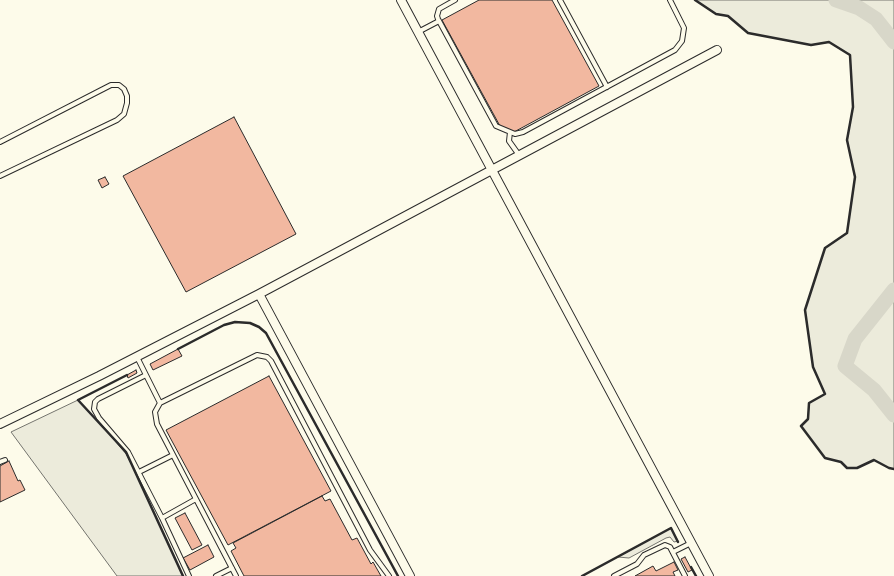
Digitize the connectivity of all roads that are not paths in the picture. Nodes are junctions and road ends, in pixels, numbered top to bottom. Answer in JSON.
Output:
{"nodes":[{"id":1,"x":401,"y":0,"type":"edge"},
{"id":2,"x":455,"y":0,"type":"edge"},
{"id":3,"x":560,"y":0,"type":"edge"},
{"id":4,"x":670,"y":0,"type":"edge"},
{"id":5,"x":439,"y":21,"type":"junction"},
{"id":6,"x":418,"y":32,"type":"junction"},
{"id":7,"x":717,"y":50,"type":"dead end"},
{"id":8,"x":607,"y":87,"type":"junction"},
{"id":9,"x":510,"y":132,"type":"junction"},
{"id":10,"x":0,"y":142,"type":"edge"},
{"id":11,"x":519,"y":155,"type":"junction"},
{"id":12,"x":492,"y":170,"type":"junction"},
{"id":13,"x":0,"y":176,"type":"edge"},
{"id":14,"x":259,"y":294,"type":"junction"},
{"id":15,"x":137,"y":357,"type":"junction"},
{"id":16,"x":146,"y":375,"type":"junction"},
{"id":17,"x":160,"y":402,"type":"junction"},
{"id":18,"x":0,"y":424,"type":"edge"},
{"id":19,"x":173,"y":455,"type":"junction"},
{"id":20,"x":5,"y":460,"type":"dead end"},
{"id":21,"x":0,"y":462,"type":"edge"},
{"id":22,"x":139,"y":472,"type":"junction"},
{"id":23,"x":196,"y":499,"type":"junction"},
{"id":24,"x":162,"y":518,"type":"junction"},
{"id":25,"x":691,"y":543,"type":"junction"},
{"id":26,"x":673,"y":552,"type":"junction"},
{"id":27,"x":232,"y":568,"type":"junction"},
{"id":28,"x":189,"y":576,"type":"edge"},
{"id":29,"x":216,"y":576,"type":"edge"},
{"id":30,"x":236,"y":576,"type":"edge"},
{"id":31,"x":389,"y":576,"type":"edge"},
{"id":32,"x":410,"y":576,"type":"edge"},
{"id":33,"x":614,"y":576,"type":"edge"},
{"id":34,"x":685,"y":576,"type":"edge"},
{"id":35,"x":709,"y":576,"type":"edge"}],
"edges":[{"from":1,"to":6,"type":"street"},
{"from":2,"to":5,"type":"lane"},
{"from":3,"to":8,"type":"lane"},
{"from":4,"to":8,"type":"lane"},
{"from":5,"to":6,"type":"lane"},
{"from":5,"to":9,"type":"lane"},
{"from":6,"to":12,"type":"street"},
{"from":7,"to":11,"type":"street"},
{"from":8,"to":9,"type":"lane"},
{"from":9,"to":11,"type":"lane"},
{"from":10,"to":13,"type":"lane"},
{"from":11,"to":12,"type":"street"},
{"from":12,"to":14,"type":"street"},
{"from":12,"to":25,"type":"street"},
{"from":14,"to":15,"type":"street"},
{"from":14,"to":32,"type":"street"},
{"from":15,"to":16,"type":"lane"},
{"from":15,"to":18,"type":"street"},
{"from":16,"to":17,"type":"lane"},
{"from":16,"to":22,"type":"lane"},
{"from":17,"to":19,"type":"lane"},
{"from":17,"to":31,"type":"lane"},
{"from":19,"to":22,"type":"lane"},
{"from":19,"to":23,"type":"lane"},
{"from":20,"to":21,"type":"lane"},
{"from":22,"to":24,"type":"lane"},
{"from":23,"to":24,"type":"lane"},
{"from":23,"to":27,"type":"lane"},
{"from":24,"to":28,"type":"lane"},
{"from":25,"to":26,"type":"lane"},
{"from":25,"to":35,"type":"street"},
{"from":26,"to":33,"type":"lane"},
{"from":26,"to":34,"type":"lane"},
{"from":27,"to":29,"type":"lane"},
{"from":27,"to":30,"type":"lane"}]}
